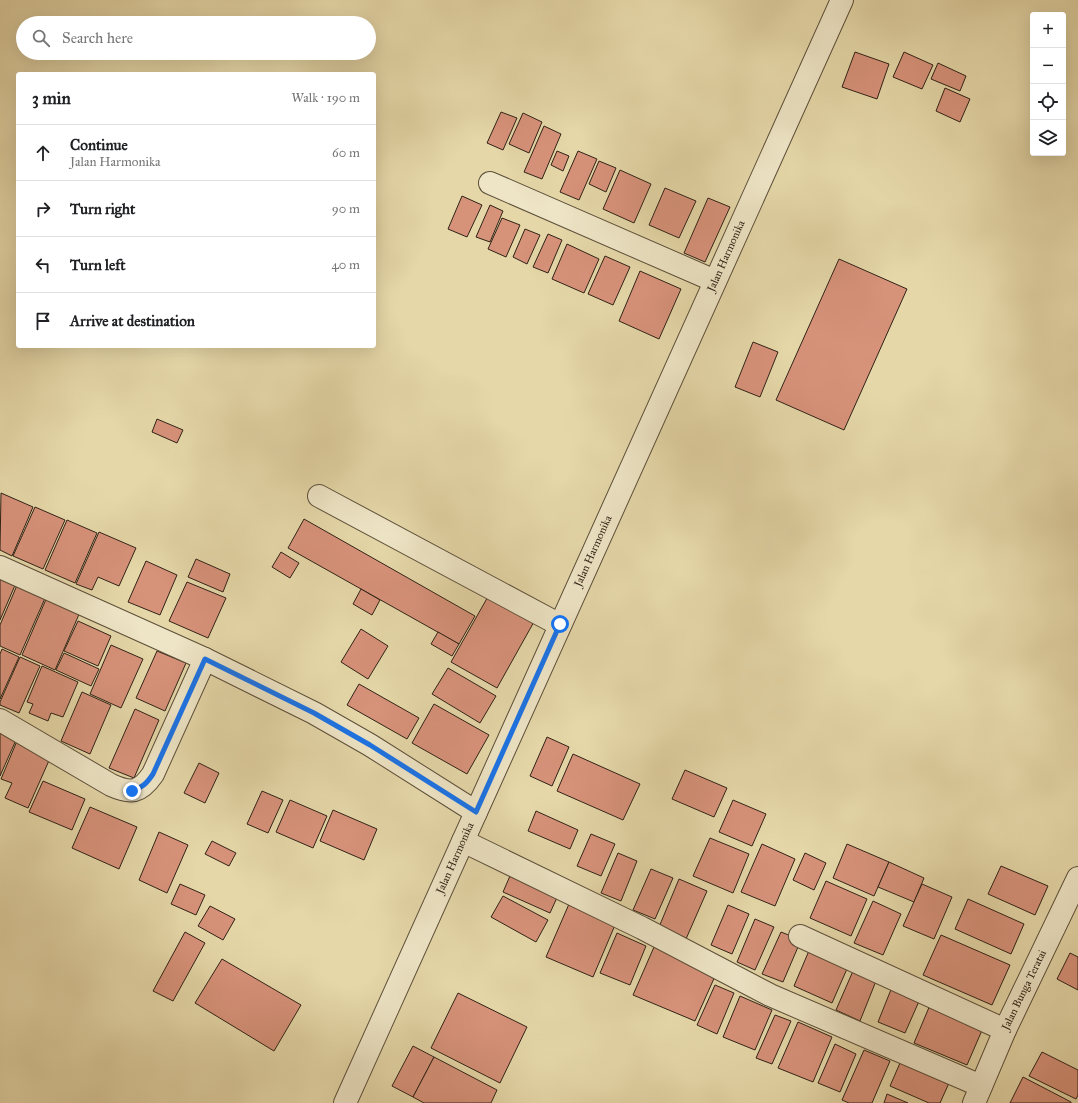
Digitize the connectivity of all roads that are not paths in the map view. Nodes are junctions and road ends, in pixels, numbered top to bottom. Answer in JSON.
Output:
{"nodes":[{"id":1,"x":842,"y":0,"type":"edge"},
{"id":2,"x":490,"y":183,"type":"dead end"},
{"id":3,"x":715,"y":281,"type":"junction"},
{"id":4,"x":319,"y":496,"type":"dead end"},
{"id":5,"x":0,"y":567,"type":"edge"},
{"id":6,"x":560,"y":624,"type":"junction"},
{"id":7,"x":205,"y":659,"type":"junction"},
{"id":8,"x":0,"y":720,"type":"edge"},
{"id":9,"x":476,"y":812,"type":"junction"},
{"id":10,"x":463,"y":841,"type":"junction"},
{"id":11,"x":1078,"y":878,"type":"edge"},
{"id":12,"x":1071,"y":912,"type":"edge"},
{"id":13,"x":800,"y":936,"type":"dead end"},
{"id":14,"x":1005,"y":1030,"type":"junction"},
{"id":15,"x":977,"y":1095,"type":"edge"},
{"id":16,"x":345,"y":1103,"type":"edge"}],
"edges":[{"from":1,"to":3,"type":"street","name":"Jalan Harmonika"},
{"from":2,"to":3,"type":"street"},
{"from":3,"to":6,"type":"street","name":"Jalan Harmonika"},
{"from":4,"to":6,"type":"street"},
{"from":5,"to":7,"type":"street"},
{"from":6,"to":9,"type":"street","name":"Jalan Harmonika"},
{"from":7,"to":8,"type":"street"},
{"from":7,"to":9,"type":"street"},
{"from":9,"to":10,"type":"street","name":"Jalan Harmonika"},
{"from":10,"to":15,"type":"street"},
{"from":10,"to":16,"type":"street","name":"Jalan Harmonika"},
{"from":11,"to":12,"type":"street","name":"Jalan Bunga Teratai"},
{"from":12,"to":14,"type":"street","name":"Jalan Bunga Teratai"},
{"from":13,"to":14,"type":"street"},
{"from":14,"to":15,"type":"street","name":"Jalan Bunga Teratai"}]}
